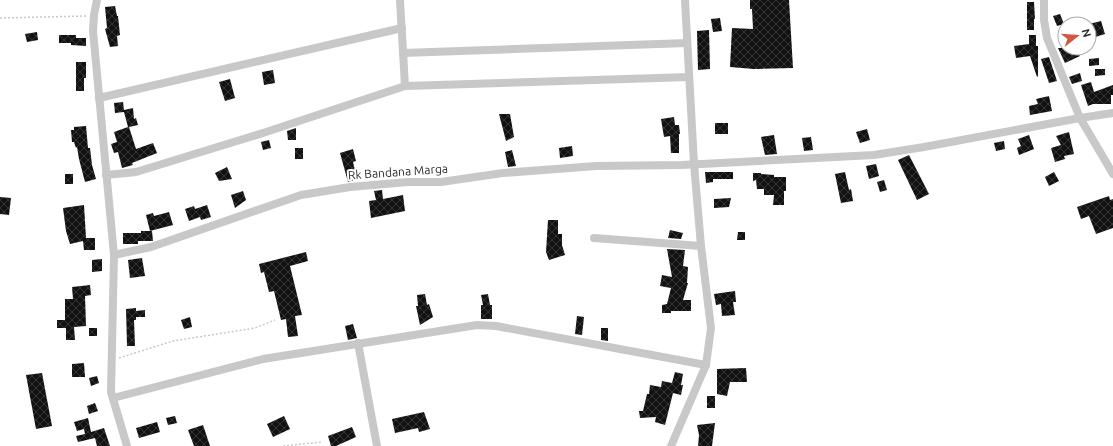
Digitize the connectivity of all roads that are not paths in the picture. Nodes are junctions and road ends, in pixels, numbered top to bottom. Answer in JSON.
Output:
{"nodes":[{"id":1,"x":97,"y":0,"type":"edge"},
{"id":2,"x":400,"y":0,"type":"edge"},
{"id":3,"x":685,"y":0,"type":"edge"},
{"id":4,"x":1044,"y":0,"type":"edge"},
{"id":5,"x":402,"y":28,"type":"junction"},
{"id":6,"x":687,"y":43,"type":"junction"},
{"id":7,"x":403,"y":53,"type":"junction"},
{"id":8,"x":689,"y":77,"type":"junction"},
{"id":9,"x":405,"y":86,"type":"junction"},
{"id":10,"x":99,"y":98,"type":"junction"},
{"id":11,"x":1113,"y":113,"type":"edge"},
{"id":12,"x":1080,"y":118,"type":"junction"},
{"id":13,"x":694,"y":164,"type":"junction"},
{"id":14,"x":1113,"y":174,"type":"edge"},
{"id":15,"x":106,"y":175,"type":"junction"},
{"id":16,"x":594,"y":238,"type":"dead end"},
{"id":17,"x":701,"y":246,"type":"junction"},
{"id":18,"x":114,"y":255,"type":"junction"},
{"id":19,"x":358,"y":344,"type":"junction"},
{"id":20,"x":706,"y":365,"type":"junction"},
{"id":21,"x":113,"y":398,"type":"junction"},
{"id":22,"x":127,"y":446,"type":"edge"},
{"id":23,"x":377,"y":446,"type":"edge"},
{"id":24,"x":671,"y":446,"type":"edge"}],
"edges":[{"from":1,"to":10,"type":"street"},
{"from":2,"to":5,"type":"street"},
{"from":3,"to":6,"type":"street"},
{"from":4,"to":12,"type":"street"},
{"from":5,"to":7,"type":"street"},
{"from":5,"to":10,"type":"street"},
{"from":6,"to":7,"type":"street"},
{"from":6,"to":8,"type":"street"},
{"from":7,"to":9,"type":"street"},
{"from":8,"to":9,"type":"street"},
{"from":8,"to":13,"type":"street"},
{"from":9,"to":15,"type":"street"},
{"from":10,"to":15,"type":"street"},
{"from":11,"to":12,"type":"street","name":"Rk Bandana Marga"},
{"from":12,"to":13,"type":"street","name":"Rk Bandana Marga"},
{"from":12,"to":14,"type":"street"},
{"from":13,"to":17,"type":"street"},
{"from":13,"to":18,"type":"street","name":"Rk Bandana Marga"},
{"from":15,"to":18,"type":"street"},
{"from":16,"to":17,"type":"street"},
{"from":17,"to":20,"type":"street"},
{"from":18,"to":21,"type":"street"},
{"from":19,"to":20,"type":"street"},
{"from":19,"to":21,"type":"street"},
{"from":19,"to":23,"type":"street"},
{"from":20,"to":24,"type":"street"},
{"from":21,"to":22,"type":"street"}]}
